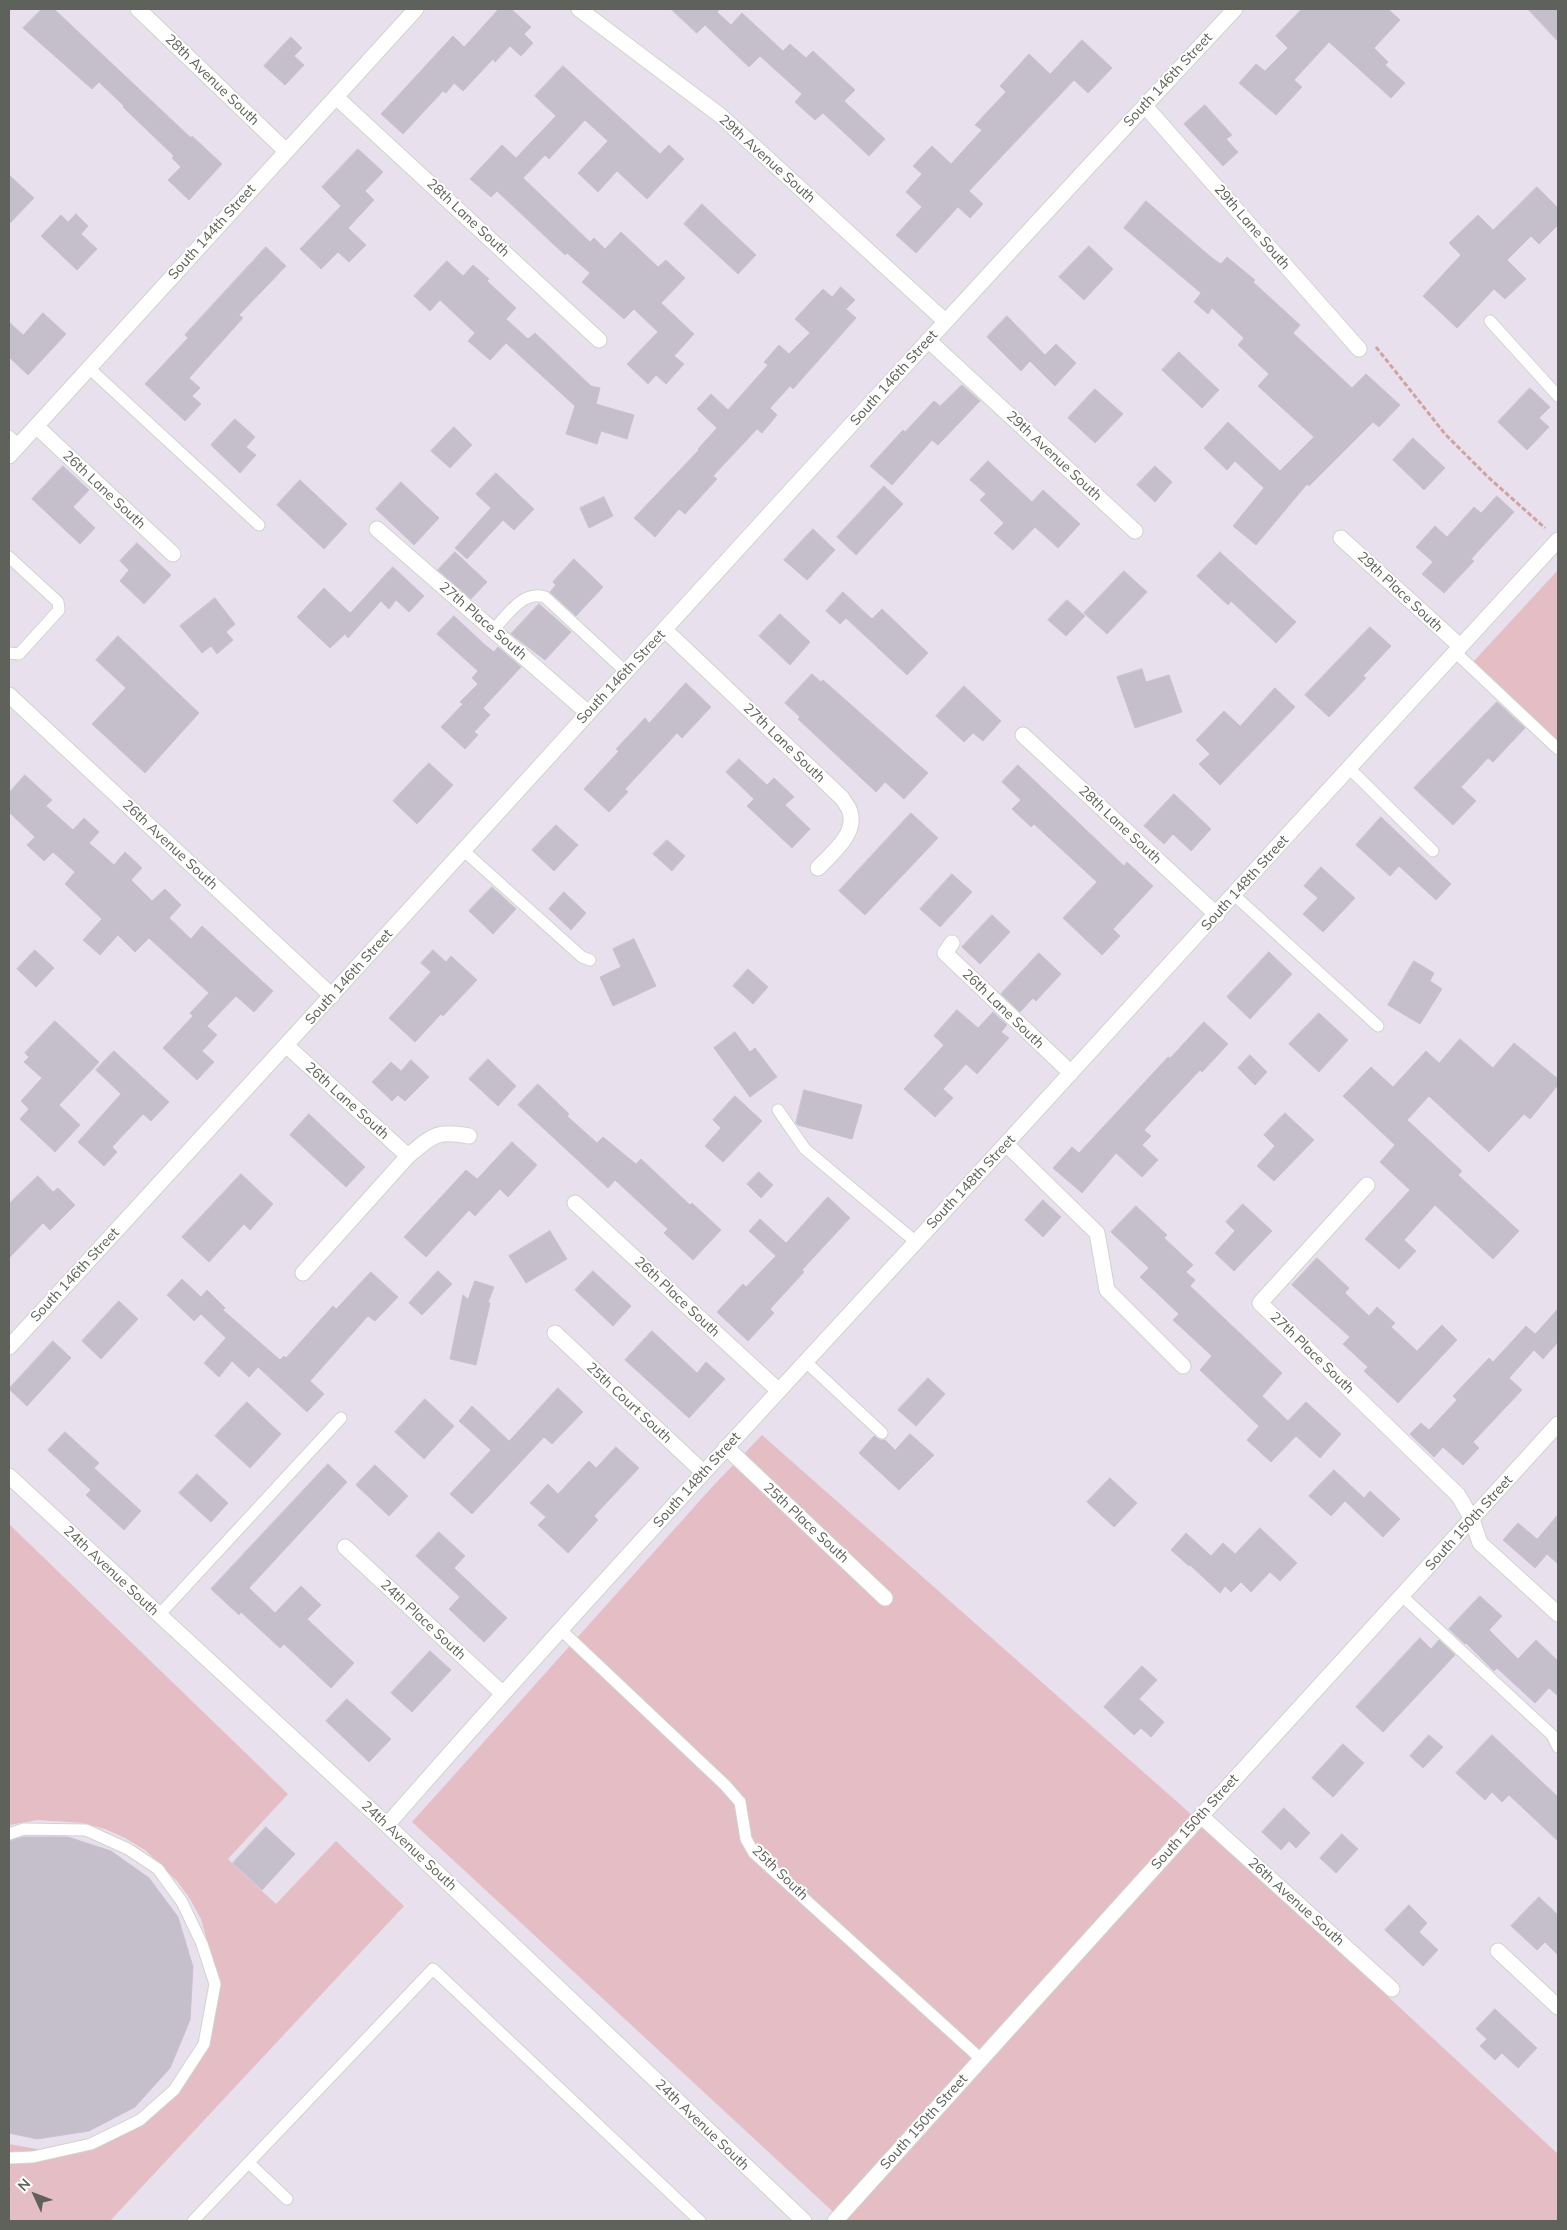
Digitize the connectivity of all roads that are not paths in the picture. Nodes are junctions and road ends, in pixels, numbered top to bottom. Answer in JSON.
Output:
{"nodes":[{"id":1,"x":138,"y":9,"type":"edge"},
{"id":2,"x":416,"y":9,"type":"edge"},
{"id":3,"x":578,"y":9,"type":"edge"},
{"id":4,"x":1235,"y":9,"type":"edge"},
{"id":5,"x":336,"y":97,"type":"junction"},
{"id":6,"x":1145,"y":106,"type":"junction"},
{"id":7,"x":286,"y":151,"type":"junction"},
{"id":8,"x":945,"y":321,"type":"junction"},
{"id":9,"x":1490,"y":321,"type":"dead end"},
{"id":10,"x":599,"y":340,"type":"dead end"},
{"id":11,"x":928,"y":340,"type":"junction"},
{"id":12,"x":1359,"y":349,"type":"dead end"},
{"id":13,"x":88,"y":368,"type":"junction"},
{"id":14,"x":1558,"y":396,"type":"edge"},
{"id":15,"x":36,"y":426,"type":"junction"},
{"id":16,"x":12,"y":446,"type":"edge"},
{"id":17,"x":259,"y":524,"type":"dead end"},
{"id":18,"x":377,"y":529,"type":"dead end"},
{"id":19,"x":1135,"y":531,"type":"dead end"},
{"id":20,"x":1341,"y":538,"type":"dead end"},
{"id":21,"x":1558,"y":540,"type":"edge"},
{"id":22,"x":173,"y":554,"type":"dead end"},
{"id":23,"x":9,"y":557,"type":"edge"},
{"id":24,"x":493,"y":630,"type":"junction"},
{"id":25,"x":665,"y":630,"type":"junction"},
{"id":26,"x":1457,"y":649,"type":"junction"},
{"id":27,"x":9,"y":653,"type":"edge"},
{"id":28,"x":626,"y":672,"type":"junction"},
{"id":29,"x":9,"y":695,"type":"edge"},
{"id":30,"x":588,"y":713,"type":"junction"},
{"id":31,"x":1022,"y":736,"type":"dead end"},
{"id":32,"x":1558,"y":749,"type":"edge"},
{"id":33,"x":1349,"y":768,"type":"junction"},
{"id":34,"x":464,"y":851,"type":"junction"},
{"id":35,"x":1433,"y":851,"type":"dead end"},
{"id":36,"x":818,"y":868,"type":"dead end"},
{"id":37,"x":1234,"y":895,"type":"junction"},
{"id":38,"x":1217,"y":914,"type":"junction"},
{"id":39,"x":952,"y":943,"type":"dead end"},
{"id":40,"x":590,"y":960,"type":"dead end"},
{"id":41,"x":332,"y":996,"type":"junction"},
{"id":42,"x":1378,"y":1026,"type":"dead end"},
{"id":43,"x":286,"y":1046,"type":"junction"},
{"id":44,"x":1071,"y":1073,"type":"junction"},
{"id":45,"x":778,"y":1110,"type":"dead end"},
{"id":46,"x":469,"y":1136,"type":"dead end"},
{"id":47,"x":1006,"y":1144,"type":"junction"},
{"id":48,"x":408,"y":1156,"type":"junction"},
{"id":49,"x":1367,"y":1185,"type":"dead end"},
{"id":50,"x":576,"y":1203,"type":"dead end"},
{"id":51,"x":916,"y":1242,"type":"junction"},
{"id":52,"x":303,"y":1272,"type":"dead end"},
{"id":53,"x":554,"y":1334,"type":"dead end"},
{"id":54,"x":9,"y":1347,"type":"edge"},
{"id":55,"x":806,"y":1362,"type":"junction"},
{"id":56,"x":1183,"y":1366,"type":"dead end"},
{"id":57,"x":779,"y":1390,"type":"junction"},
{"id":58,"x":341,"y":1418,"type":"dead end"},
{"id":59,"x":1558,"y":1424,"type":"edge"},
{"id":60,"x":882,"y":1433,"type":"dead end"},
{"id":61,"x":726,"y":1447,"type":"junction"},
{"id":62,"x":703,"y":1472,"type":"junction"},
{"id":63,"x":9,"y":1476,"type":"edge"},
{"id":64,"x":1472,"y":1519,"type":"junction"},
{"id":65,"x":345,"y":1547,"type":"dead end"},
{"id":66,"x":1402,"y":1596,"type":"junction"},
{"id":67,"x":885,"y":1598,"type":"dead end"},
{"id":68,"x":1558,"y":1614,"type":"edge"},
{"id":69,"x":159,"y":1615,"type":"junction"},
{"id":70,"x":562,"y":1630,"type":"junction"},
{"id":71,"x":502,"y":1693,"type":"junction"},
{"id":72,"x":1558,"y":1747,"type":"edge"},
{"id":73,"x":1201,"y":1816,"type":"junction"},
{"id":74,"x":387,"y":1825,"type":"junction"},
{"id":75,"x":9,"y":1834,"type":"edge"},
{"id":76,"x":1498,"y":1950,"type":"dead end"},
{"id":77,"x":1392,"y":1989,"type":"dead end"},
{"id":78,"x":1558,"y":2007,"type":"edge"},
{"id":79,"x":981,"y":2059,"type":"junction"},
{"id":80,"x":9,"y":2158,"type":"edge"},
{"id":81,"x":248,"y":2163,"type":"junction"},
{"id":82,"x":287,"y":2198,"type":"dead end"},
{"id":83,"x":193,"y":2221,"type":"edge"},
{"id":84,"x":700,"y":2221,"type":"edge"},
{"id":85,"x":804,"y":2221,"type":"edge"},
{"id":86,"x":835,"y":2221,"type":"edge"}],
"edges":[{"from":1,"to":7,"type":"street","name":"28th Avenue South"},
{"from":2,"to":5,"type":"street","name":"South 144th Street"},
{"from":3,"to":8,"type":"street","name":"29th Avenue South"},
{"from":4,"to":6,"type":"street","name":"South 146th Street"},
{"from":5,"to":7,"type":"street","name":"South 144th Street"},
{"from":5,"to":10,"type":"street","name":"28th Lane South"},
{"from":6,"to":8,"type":"street","name":"South 146th Street"},
{"from":6,"to":12,"type":"street","name":"29th Lane South"},
{"from":7,"to":13,"type":"street","name":"South 144th Street"},
{"from":8,"to":11,"type":"street","name":"South 146th Street"},
{"from":9,"to":14,"type":"lane"},
{"from":11,"to":19,"type":"street","name":"29th Avenue South"},
{"from":11,"to":25,"type":"street","name":"South 146th Street"},
{"from":13,"to":15,"type":"street","name":"South 144th Street"},
{"from":13,"to":17,"type":"lane"},
{"from":15,"to":16,"type":"street","name":"South 144th Street"},
{"from":15,"to":22,"type":"street","name":"26th Lane South"},
{"from":18,"to":24,"type":"street","name":"27th Place South"},
{"from":20,"to":26,"type":"street","name":"29th Place South"},
{"from":21,"to":26,"type":"street","name":"South 148th Street"},
{"from":23,"to":27,"type":"lane"},
{"from":24,"to":28,"type":"lane"},
{"from":24,"to":30,"type":"street","name":"27th Place South"},
{"from":25,"to":28,"type":"street","name":"South 146th Street"},
{"from":25,"to":36,"type":"street","name":"27th Lane South"},
{"from":26,"to":32,"type":"lane"},
{"from":26,"to":33,"type":"street","name":"South 148th Street"},
{"from":28,"to":30,"type":"street","name":"South 146th Street"},
{"from":29,"to":41,"type":"street","name":"26th Avenue South"},
{"from":30,"to":34,"type":"street","name":"South 146th Street"},
{"from":31,"to":38,"type":"street","name":"28th Lane South"},
{"from":33,"to":35,"type":"lane"},
{"from":33,"to":37,"type":"street","name":"South 148th Street"},
{"from":34,"to":40,"type":"lane"},
{"from":34,"to":41,"type":"street","name":"South 146th Street"},
{"from":37,"to":38,"type":"street","name":"South 148th Street"},
{"from":37,"to":42,"type":"lane"},
{"from":38,"to":44,"type":"street","name":"South 148th Street"},
{"from":39,"to":44,"type":"street","name":"26th Lane South"},
{"from":41,"to":43,"type":"street","name":"South 146th Street"},
{"from":43,"to":48,"type":"street","name":"26th Lane South"},
{"from":43,"to":54,"type":"street","name":"South 146th Street"},
{"from":44,"to":47,"type":"street","name":"South 148th Street"},
{"from":45,"to":51,"type":"lane"},
{"from":46,"to":48,"type":"street"},
{"from":47,"to":51,"type":"street","name":"South 148th Street"},
{"from":47,"to":56,"type":"street"},
{"from":48,"to":52,"type":"street"},
{"from":49,"to":64,"type":"street","name":"27th Place South"},
{"from":50,"to":57,"type":"street","name":"26th Place South"},
{"from":51,"to":55,"type":"street","name":"South 148th Street"},
{"from":53,"to":62,"type":"street","name":"25th Court South"},
{"from":55,"to":57,"type":"street","name":"South 148th Street"},
{"from":55,"to":60,"type":"lane"},
{"from":57,"to":61,"type":"street","name":"South 148th Street"},
{"from":58,"to":69,"type":"lane"},
{"from":59,"to":64,"type":"street","name":"South 150th Street"},
{"from":61,"to":62,"type":"street","name":"South 148th Street"},
{"from":61,"to":67,"type":"street","name":"25th Place South"},
{"from":62,"to":70,"type":"street","name":"South 148th Street"},
{"from":63,"to":69,"type":"street","name":"24th Avenue South"},
{"from":64,"to":66,"type":"street","name":"South 150th Street"},
{"from":64,"to":68,"type":"street"},
{"from":65,"to":71,"type":"street","name":"24th Place South"},
{"from":66,"to":72,"type":"lane"},
{"from":66,"to":73,"type":"street","name":"South 150th Street"},
{"from":69,"to":74,"type":"street","name":"24th Avenue South"},
{"from":70,"to":71,"type":"street","name":"South 148th Street"},
{"from":70,"to":79,"type":"lane","name":"25th South"},
{"from":71,"to":74,"type":"street","name":"South 148th Street"},
{"from":73,"to":77,"type":"street","name":"26th Avenue South"},
{"from":73,"to":79,"type":"street","name":"South 150th Street"},
{"from":74,"to":85,"type":"street","name":"24th Avenue South"},
{"from":75,"to":80,"type":"lane"},
{"from":76,"to":78,"type":"street"},
{"from":79,"to":86,"type":"street","name":"South 150th Street"},
{"from":81,"to":82,"type":"lane"},
{"from":81,"to":83,"type":"lane"},
{"from":81,"to":84,"type":"lane"}]}
